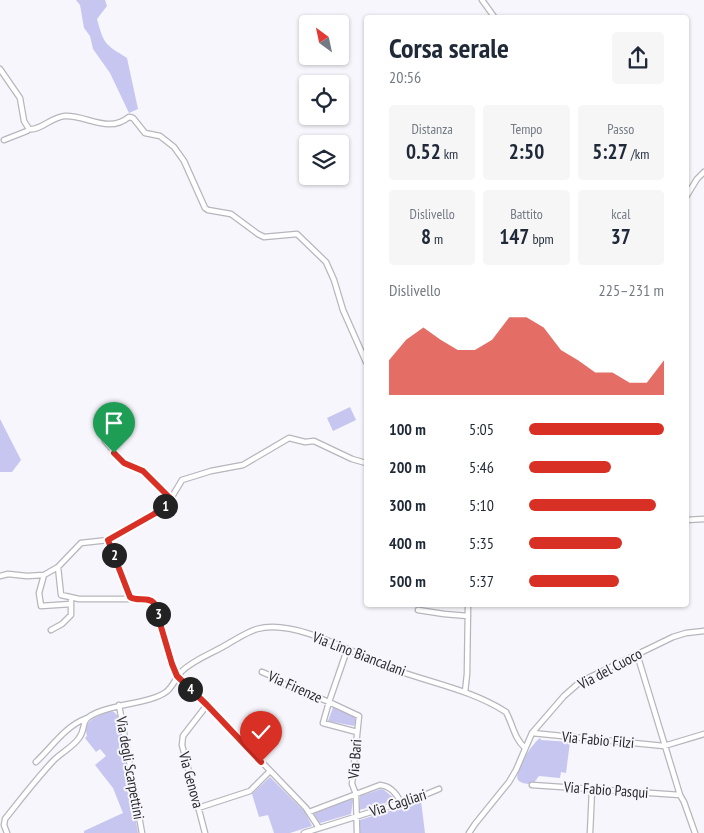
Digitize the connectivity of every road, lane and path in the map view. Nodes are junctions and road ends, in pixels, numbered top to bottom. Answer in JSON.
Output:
{"nodes":[{"id":1,"x":482,"y":0,"type":"edge"},
{"id":2,"x":493,"y":15,"type":"edge"},
{"id":3,"x":0,"y":69,"type":"edge"},
{"id":4,"x":29,"y":130,"type":"junction"},
{"id":5,"x":4,"y":140,"type":"dead end"},
{"id":6,"x":704,"y":172,"type":"edge"},
{"id":7,"x":689,"y":192,"type":"edge"},
{"id":8,"x":364,"y":357,"type":"edge"},
{"id":9,"x":105,"y":441,"type":"dead end"},
{"id":10,"x":364,"y":462,"type":"edge"},
{"id":11,"x":171,"y":499,"type":"junction"},
{"id":12,"x":704,"y":519,"type":"edge"},
{"id":13,"x":689,"y":520,"type":"edge"},
{"id":14,"x":108,"y":540,"type":"junction"},
{"id":15,"x":58,"y":567,"type":"junction"},
{"id":16,"x":44,"y":575,"type":"junction"},
{"id":17,"x":0,"y":576,"type":"edge"},
{"id":18,"x":71,"y":598,"type":"junction"},
{"id":19,"x":132,"y":599,"type":"junction"},
{"id":20,"x":71,"y":604,"type":"junction"},
{"id":21,"x":468,"y":607,"type":"edge"},
{"id":22,"x":418,"y":610,"type":"dead end"},
{"id":23,"x":468,"y":616,"type":"junction"},
{"id":24,"x":51,"y":630,"type":"dead end"},
{"id":25,"x":704,"y":631,"type":"edge"},
{"id":26,"x":347,"y":650,"type":"junction"},
{"id":27,"x":637,"y":654,"type":"junction"},
{"id":28,"x":262,"y":672,"type":"dead end"},
{"id":29,"x":177,"y":676,"type":"junction"},
{"id":30,"x":465,"y":692,"type":"junction"},
{"id":31,"x":329,"y":702,"type":"junction"},
{"id":32,"x":119,"y":705,"type":"junction"},
{"id":33,"x":207,"y":705,"type":"junction"},
{"id":34,"x":88,"y":717,"type":"junction"},
{"id":35,"x":357,"y":732,"type":"junction"},
{"id":36,"x":532,"y":733,"type":"junction"},
{"id":37,"x":704,"y":734,"type":"edge"},
{"id":38,"x":664,"y":746,"type":"junction"},
{"id":39,"x":525,"y":748,"type":"junction"},
{"id":40,"x":36,"y":762,"type":"dead end"},
{"id":41,"x":270,"y":771,"type":"junction"},
{"id":42,"x":532,"y":786,"type":"dead end"},
{"id":43,"x":439,"y":789,"type":"dead end"},
{"id":44,"x":592,"y":790,"type":"junction"},
{"id":45,"x":356,"y":794,"type":"junction"},
{"id":46,"x":680,"y":795,"type":"junction"},
{"id":47,"x":401,"y":803,"type":"junction"},
{"id":48,"x":198,"y":808,"type":"junction"},
{"id":49,"x":309,"y":812,"type":"junction"},
{"id":50,"x":357,"y":816,"type":"junction"},
{"id":51,"x":320,"y":828,"type":"junction"},
{"id":52,"x":7,"y":833,"type":"edge"},
{"id":53,"x":142,"y":833,"type":"edge"},
{"id":54,"x":205,"y":833,"type":"edge"},
{"id":55,"x":304,"y":833,"type":"edge"},
{"id":56,"x":357,"y":833,"type":"edge"},
{"id":57,"x":469,"y":833,"type":"edge"},
{"id":58,"x":590,"y":833,"type":"edge"},
{"id":59,"x":695,"y":833,"type":"edge"}],
"edges":[{"from":1,"to":2,"type":"street"},
{"from":3,"to":4,"type":"street"},
{"from":4,"to":5,"type":"street"},
{"from":4,"to":8,"type":"street"},
{"from":6,"to":7,"type":"street"},
{"from":9,"to":11,"type":"street"},
{"from":10,"to":11,"type":"street"},
{"from":11,"to":14,"type":"street"},
{"from":12,"to":13,"type":"street"},
{"from":14,"to":15,"type":"street"},
{"from":14,"to":19,"type":"street"},
{"from":15,"to":16,"type":"street"},
{"from":15,"to":18,"type":"street"},
{"from":16,"to":17,"type":"street"},
{"from":16,"to":20,"type":"street"},
{"from":18,"to":19,"type":"street"},
{"from":18,"to":20,"type":"street"},
{"from":19,"to":29,"type":"street"},
{"from":20,"to":24,"type":"street"},
{"from":21,"to":23,"type":"street"},
{"from":22,"to":23,"type":"street"},
{"from":23,"to":30,"type":"street"},
{"from":25,"to":27,"type":"street","name":"Via del Cuoco"},
{"from":26,"to":29,"type":"street","name":"Via Lino Biancalani"},
{"from":26,"to":30,"type":"street","name":"Via Lino Biancalani"},
{"from":26,"to":31,"type":"street"},
{"from":27,"to":36,"type":"street","name":"Via del Cuoco"},
{"from":27,"to":38,"type":"street"},
{"from":28,"to":31,"type":"street","name":"Via Firenze"},
{"from":29,"to":32,"type":"street","name":"Via Lino Biancalani"},
{"from":29,"to":33,"type":"street"},
{"from":30,"to":39,"type":"street","name":"Via Lino Biancalani"},
{"from":31,"to":35,"type":"street","name":"Via Firenze"},
{"from":31,"to":35,"type":"street"},
{"from":32,"to":34,"type":"street","name":"Via degli Scarpettini"},
{"from":32,"to":53,"type":"street","name":"Via degli Scarpettini"},
{"from":33,"to":41,"type":"street"},
{"from":33,"to":48,"type":"street","name":"Via Genova"},
{"from":34,"to":40,"type":"street","name":"Via degli Scarpettini"},
{"from":34,"to":52,"type":"street"},
{"from":35,"to":45,"type":"street","name":"Via Bari"},
{"from":36,"to":38,"type":"street","name":"Via Fabio Filzi"},
{"from":36,"to":39,"type":"street","name":"Via del Cuoco"},
{"from":37,"to":38,"type":"street"},
{"from":38,"to":46,"type":"street"},
{"from":39,"to":57,"type":"street","name":"Via del Cuoco"},
{"from":41,"to":48,"type":"street"},
{"from":41,"to":49,"type":"street"},
{"from":42,"to":44,"type":"street","name":"Via Fabio Pasqui"},
{"from":43,"to":47,"type":"street","name":"Via Cagliari"},
{"from":44,"to":46,"type":"street","name":"Via Fabio Pasqui"},
{"from":44,"to":58,"type":"street"},
{"from":45,"to":47,"type":"street"},
{"from":45,"to":49,"type":"street"},
{"from":45,"to":50,"type":"street","name":"Via Bari"},
{"from":46,"to":59,"type":"street"},
{"from":47,"to":50,"type":"street","name":"Via Cagliari"},
{"from":48,"to":54,"type":"street","name":"Via Genova"},
{"from":49,"to":51,"type":"street"},
{"from":50,"to":51,"type":"street","name":"Via Cagliari"},
{"from":50,"to":56,"type":"street","name":"Via Bari"},
{"from":51,"to":55,"type":"street","name":"Via Cagliari"}]}
